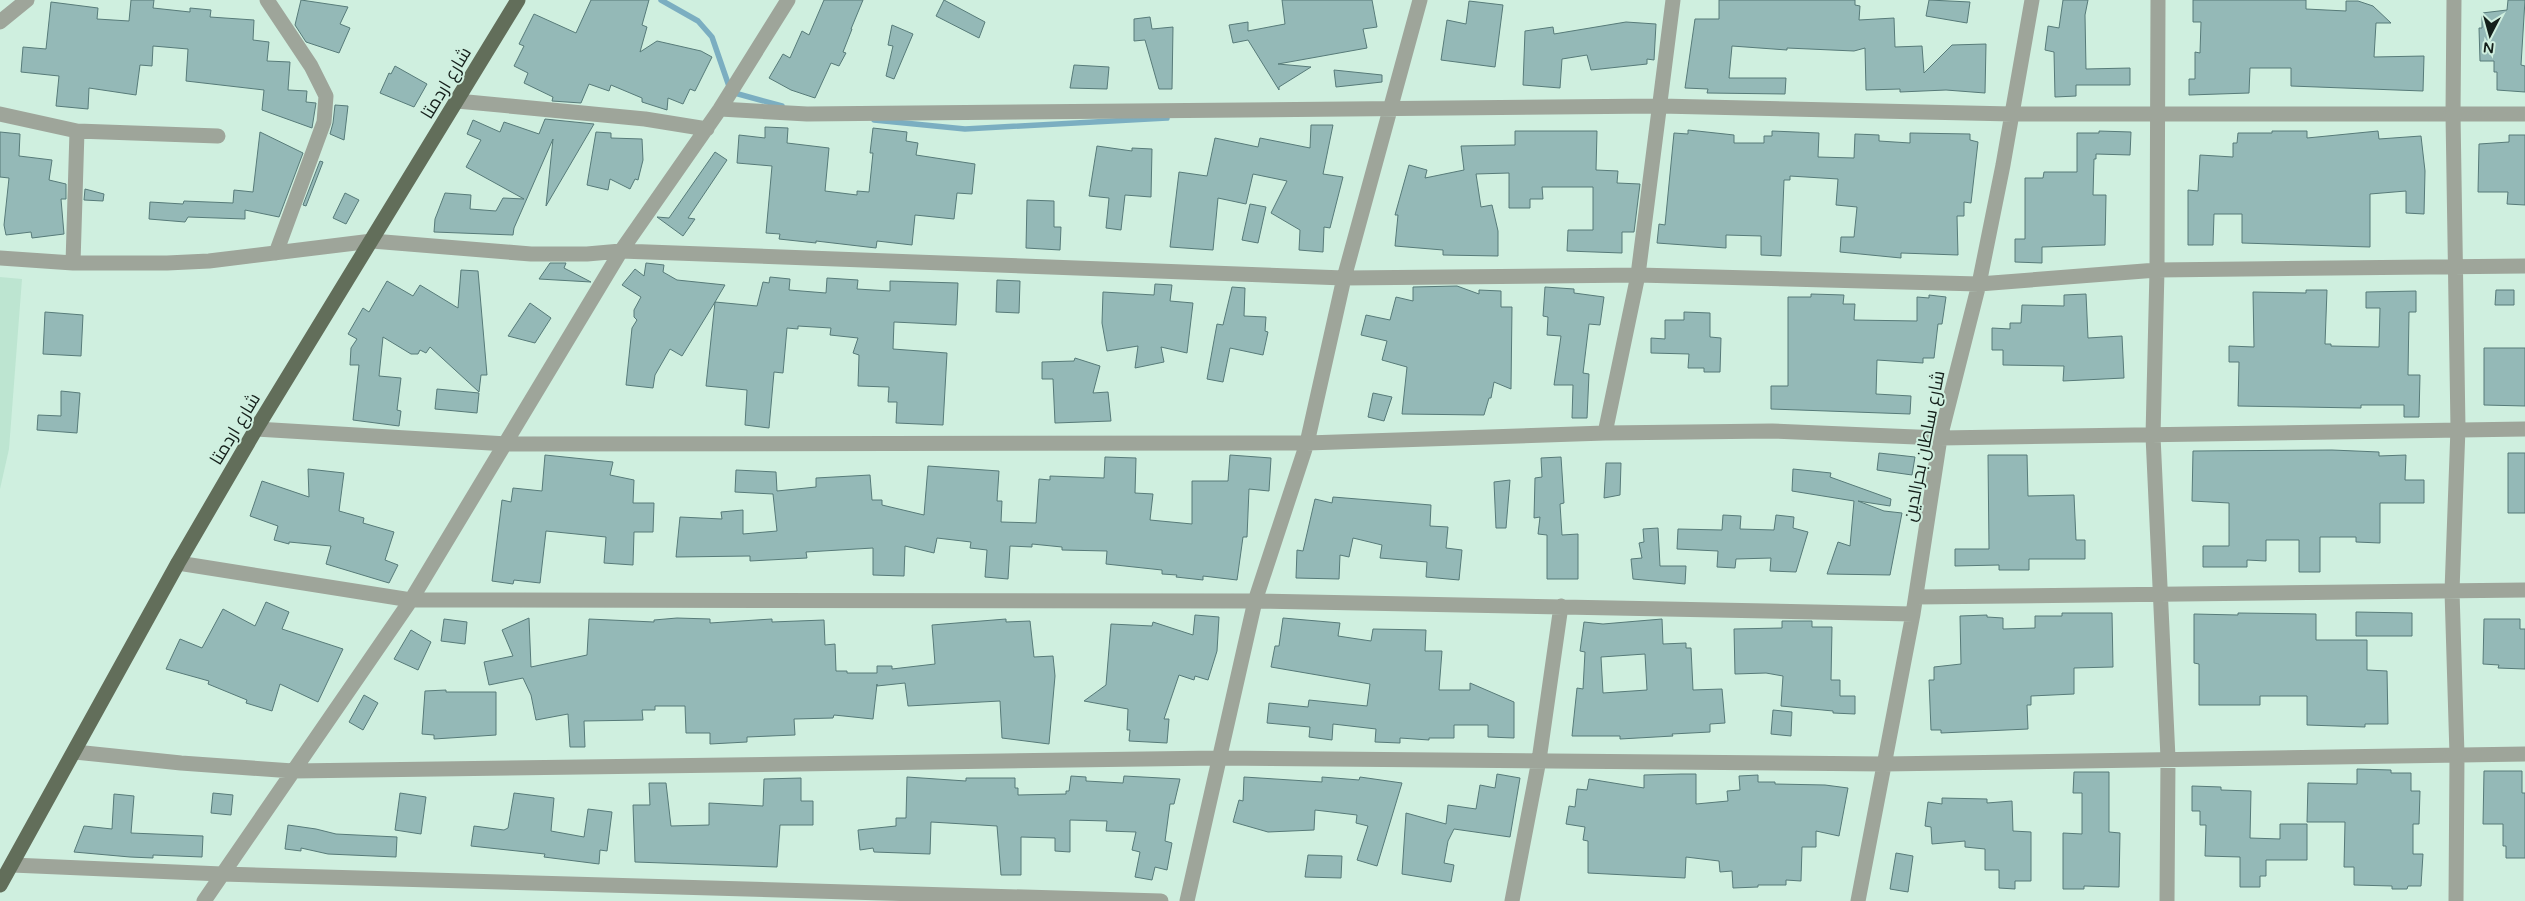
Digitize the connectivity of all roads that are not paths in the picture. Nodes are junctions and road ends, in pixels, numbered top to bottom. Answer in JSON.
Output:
{"nodes":[{"id":1,"x":27,"y":0,"type":"edge"},
{"id":2,"x":268,"y":0,"type":"edge"},
{"id":3,"x":518,"y":0,"type":"edge"},
{"id":4,"x":788,"y":0,"type":"edge"},
{"id":5,"x":1420,"y":0,"type":"edge"},
{"id":6,"x":1673,"y":0,"type":"edge"},
{"id":7,"x":2032,"y":0,"type":"edge"},
{"id":8,"x":2158,"y":0,"type":"edge"},
{"id":9,"x":2454,"y":0,"type":"edge"},
{"id":10,"x":0,"y":22,"type":"edge"},
{"id":11,"x":458,"y":101,"type":"junction"},
{"id":12,"x":1660,"y":106,"type":"junction"},
{"id":13,"x":1391,"y":108,"type":"junction"},
{"id":14,"x":720,"y":109,"type":"junction"},
{"id":15,"x":0,"y":114,"type":"edge"},
{"id":16,"x":2012,"y":114,"type":"junction"},
{"id":17,"x":2157,"y":114,"type":"junction"},
{"id":18,"x":2453,"y":114,"type":"junction"},
{"id":19,"x":2525,"y":114,"type":"edge"},
{"id":20,"x":707,"y":129,"type":"junction"},
{"id":21,"x":77,"y":131,"type":"junction"},
{"id":22,"x":218,"y":136,"type":"dead end"},
{"id":23,"x":372,"y":241,"type":"junction"},
{"id":24,"x":621,"y":251,"type":"junction"},
{"id":25,"x":276,"y":253,"type":"junction"},
{"id":26,"x":0,"y":258,"type":"edge"},
{"id":27,"x":73,"y":263,"type":"junction"},
{"id":28,"x":2525,"y":266,"type":"edge"},
{"id":29,"x":2455,"y":268,"type":"junction"},
{"id":30,"x":2157,"y":270,"type":"junction"},
{"id":31,"x":1638,"y":274,"type":"junction"},
{"id":32,"x":1344,"y":278,"type":"junction"},
{"id":33,"x":1979,"y":284,"type":"junction"},
{"id":34,"x":2458,"y":428,"type":"junction"},
{"id":35,"x":2525,"y":428,"type":"edge"},
{"id":36,"x":256,"y":429,"type":"junction"},
{"id":37,"x":1605,"y":434,"type":"junction"},
{"id":38,"x":2153,"y":436,"type":"junction"},
{"id":39,"x":1940,"y":438,"type":"junction"},
{"id":40,"x":1307,"y":443,"type":"junction"},
{"id":41,"x":507,"y":444,"type":"junction"},
{"id":42,"x":178,"y":563,"type":"junction"},
{"id":43,"x":2525,"y":590,"type":"edge"},
{"id":44,"x":2452,"y":591,"type":"junction"},
{"id":45,"x":2159,"y":595,"type":"junction"},
{"id":46,"x":1916,"y":597,"type":"junction"},
{"id":47,"x":411,"y":600,"type":"junction"},
{"id":48,"x":1255,"y":601,"type":"junction"},
{"id":49,"x":1561,"y":606,"type":"junction"},
{"id":50,"x":1913,"y":614,"type":"junction"},
{"id":51,"x":75,"y":752,"type":"junction"},
{"id":52,"x":2525,"y":754,"type":"edge"},
{"id":53,"x":2457,"y":755,"type":"junction"},
{"id":54,"x":1218,"y":758,"type":"junction"},
{"id":55,"x":2168,"y":758,"type":"junction"},
{"id":56,"x":1539,"y":760,"type":"junction"},
{"id":57,"x":1884,"y":764,"type":"junction"},
{"id":58,"x":294,"y":771,"type":"junction"},
{"id":59,"x":12,"y":865,"type":"junction"},
{"id":60,"x":222,"y":874,"type":"junction"},
{"id":61,"x":0,"y":885,"type":"edge"},
{"id":62,"x":204,"y":901,"type":"edge"},
{"id":63,"x":1161,"y":901,"type":"edge"},
{"id":64,"x":1187,"y":901,"type":"edge"},
{"id":65,"x":1512,"y":901,"type":"edge"},
{"id":66,"x":1858,"y":901,"type":"edge"},
{"id":67,"x":2168,"y":901,"type":"edge"},
{"id":68,"x":2456,"y":901,"type":"edge"}],
"edges":[{"from":1,"to":10,"type":"street"},
{"from":2,"to":25,"type":"street"},
{"from":3,"to":11,"type":"main road","name":"شارع اردمتا"},
{"from":4,"to":14,"type":"street"},
{"from":5,"to":13,"type":"street"},
{"from":6,"to":12,"type":"street"},
{"from":7,"to":16,"type":"street","name":"شارع سلطان بحرالدين"},
{"from":8,"to":17,"type":"street"},
{"from":9,"to":18,"type":"street"},
{"from":11,"to":20,"type":"street"},
{"from":11,"to":23,"type":"main road","name":"شارع اردمتا"},
{"from":12,"to":13,"type":"street"},
{"from":12,"to":16,"type":"street"},
{"from":12,"to":31,"type":"street"},
{"from":13,"to":14,"type":"street"},
{"from":13,"to":32,"type":"street"},
{"from":14,"to":20,"type":"street"},
{"from":15,"to":21,"type":"street"},
{"from":16,"to":17,"type":"street"},
{"from":16,"to":33,"type":"street","name":"شارع سلطان بحرالدين"},
{"from":17,"to":18,"type":"street"},
{"from":17,"to":30,"type":"street"},
{"from":18,"to":19,"type":"street"},
{"from":18,"to":29,"type":"street"},
{"from":20,"to":24,"type":"street"},
{"from":21,"to":22,"type":"street"},
{"from":21,"to":27,"type":"street"},
{"from":23,"to":24,"type":"street"},
{"from":23,"to":25,"type":"street"},
{"from":23,"to":36,"type":"main road","name":"شارع اردمتا"},
{"from":24,"to":32,"type":"street"},
{"from":24,"to":41,"type":"street"},
{"from":25,"to":27,"type":"street"},
{"from":26,"to":27,"type":"street"},
{"from":28,"to":29,"type":"street"},
{"from":29,"to":30,"type":"street"},
{"from":29,"to":34,"type":"street"},
{"from":30,"to":33,"type":"street"},
{"from":30,"to":38,"type":"street"},
{"from":31,"to":32,"type":"street"},
{"from":31,"to":33,"type":"street"},
{"from":31,"to":37,"type":"street"},
{"from":32,"to":40,"type":"street"},
{"from":33,"to":39,"type":"street","name":"شارع سلطان بحرالدين"},
{"from":34,"to":35,"type":"street"},
{"from":34,"to":38,"type":"street"},
{"from":34,"to":44,"type":"street"},
{"from":36,"to":41,"type":"street"},
{"from":36,"to":42,"type":"main road","name":"شارع اردمتا"},
{"from":37,"to":39,"type":"street"},
{"from":37,"to":40,"type":"street"},
{"from":38,"to":39,"type":"street"},
{"from":38,"to":45,"type":"street"},
{"from":39,"to":46,"type":"street","name":"شارع سلطان بحرالدين"},
{"from":40,"to":41,"type":"street"},
{"from":40,"to":48,"type":"street"},
{"from":41,"to":47,"type":"street"},
{"from":42,"to":47,"type":"street"},
{"from":42,"to":51,"type":"main road","name":"شارع اردمتا"},
{"from":43,"to":44,"type":"street"},
{"from":44,"to":45,"type":"street"},
{"from":44,"to":53,"type":"street"},
{"from":45,"to":46,"type":"street"},
{"from":45,"to":55,"type":"street"},
{"from":46,"to":50,"type":"street","name":"شارع سلطان بحرالدين"},
{"from":47,"to":48,"type":"street"},
{"from":47,"to":58,"type":"street"},
{"from":48,"to":49,"type":"street"},
{"from":48,"to":54,"type":"street"},
{"from":49,"to":50,"type":"street"},
{"from":49,"to":56,"type":"street"},
{"from":50,"to":57,"type":"street","name":"شارع سلطان بحرالدين"},
{"from":51,"to":58,"type":"street"},
{"from":51,"to":59,"type":"main road","name":"شارع اردمتا"},
{"from":52,"to":53,"type":"street"},
{"from":53,"to":55,"type":"street"},
{"from":53,"to":68,"type":"street"},
{"from":54,"to":56,"type":"street"},
{"from":54,"to":58,"type":"street"},
{"from":54,"to":64,"type":"street"},
{"from":55,"to":57,"type":"street"},
{"from":55,"to":67,"type":"street"},
{"from":56,"to":57,"type":"street"},
{"from":56,"to":65,"type":"street"},
{"from":57,"to":66,"type":"street","name":"شارع سلطان بحرالدين"},
{"from":58,"to":60,"type":"street"},
{"from":59,"to":60,"type":"street"},
{"from":59,"to":61,"type":"main road","name":"شارع اردمتا"},
{"from":60,"to":62,"type":"street"},
{"from":60,"to":63,"type":"street"}]}
